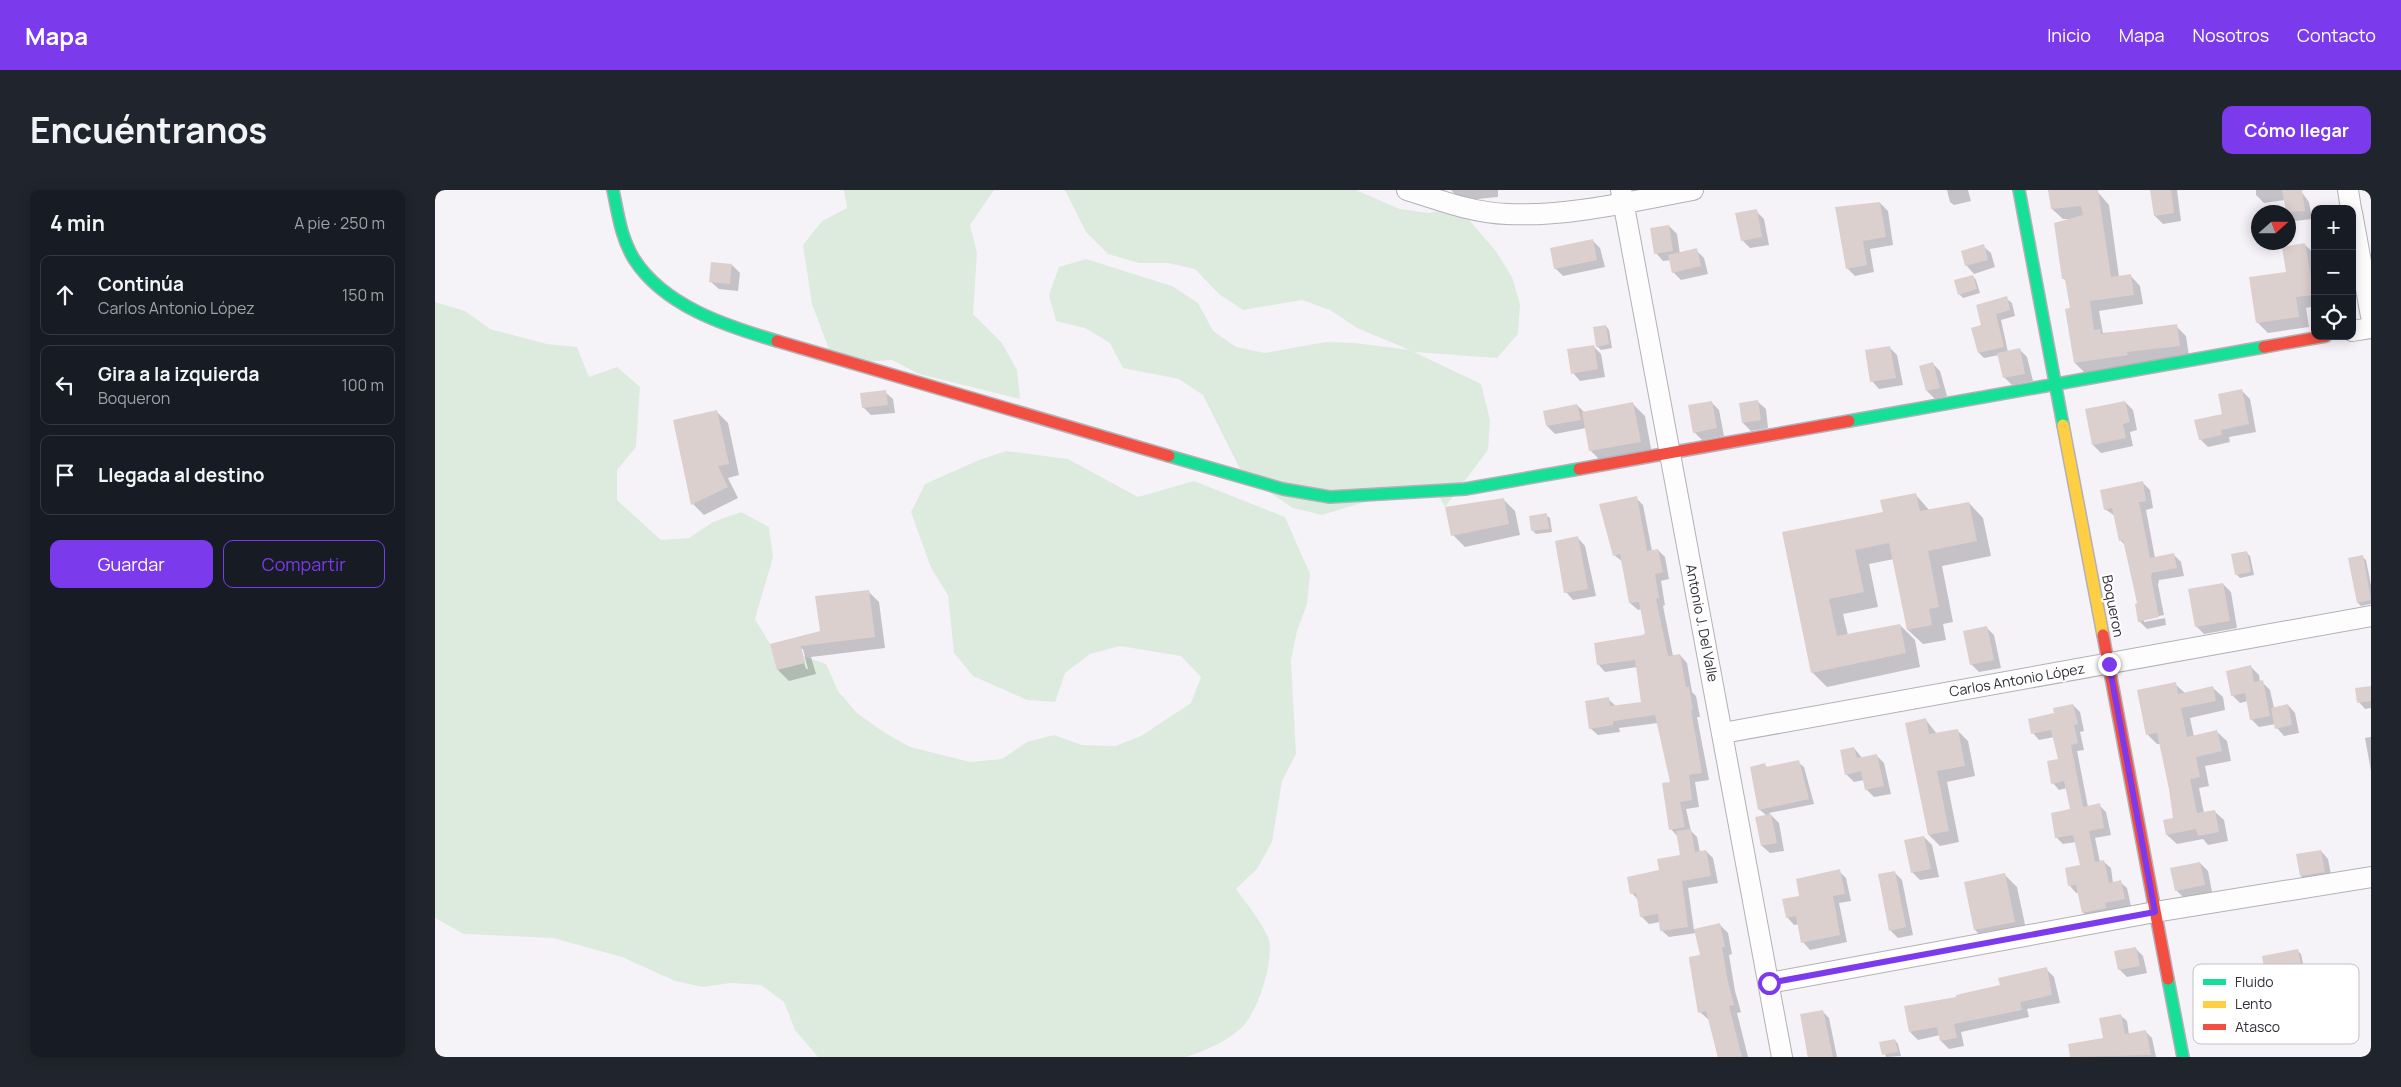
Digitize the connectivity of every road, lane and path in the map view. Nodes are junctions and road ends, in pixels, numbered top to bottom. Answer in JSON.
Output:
{"nodes":[{"id":1,"x":613,"y":190,"type":"edge"},
{"id":2,"x":1407,"y":190,"type":"edge"},
{"id":3,"x":1693,"y":190,"type":"edge"},
{"id":4,"x":2019,"y":190,"type":"edge"},
{"id":5,"x":2348,"y":190,"type":"edge"},
{"id":6,"x":1622,"y":196,"type":"edge"},
{"id":7,"x":2350,"y":205,"type":"edge"},
{"id":8,"x":2356,"y":235,"type":"edge"},
{"id":9,"x":2371,"y":316,"type":"edge"},
{"id":10,"x":2371,"y":328,"type":"edge"},
{"id":11,"x":2356,"y":331,"type":"edge"},
{"id":12,"x":2311,"y":338,"type":"edge"},
{"id":13,"x":2056,"y":384,"type":"junction"},
{"id":14,"x":1670,"y":454,"type":"junction"},
{"id":15,"x":2371,"y":616,"type":"edge"},
{"id":16,"x":2109,"y":664,"type":"junction"},
{"id":17,"x":1723,"y":733,"type":"junction"},
{"id":18,"x":2371,"y":877,"type":"edge"},
{"id":19,"x":2155,"y":912,"type":"junction"},
{"id":20,"x":1769,"y":983,"type":"junction"},
{"id":21,"x":1782,"y":1057,"type":"edge"},
{"id":22,"x":2183,"y":1057,"type":"edge"}],
"edges":[{"from":1,"to":14,"type":"street"},
{"from":2,"to":6,"type":"street"},
{"from":3,"to":6,"type":"street"},
{"from":4,"to":13,"type":"street","name":"Boqueron"},
{"from":5,"to":7,"type":"street"},
{"from":6,"to":14,"type":"street","name":"Antonio J. Del Valle"},
{"from":8,"to":9,"type":"street"},
{"from":10,"to":11,"type":"street"},
{"from":12,"to":13,"type":"street"},
{"from":13,"to":14,"type":"street"},
{"from":13,"to":16,"type":"street","name":"Boqueron"},
{"from":14,"to":17,"type":"street","name":"Antonio J. Del Valle"},
{"from":15,"to":16,"type":"street","name":"Carlos Antonio López"},
{"from":16,"to":17,"type":"street","name":"Carlos Antonio López"},
{"from":16,"to":19,"type":"street","name":"Boqueron"},
{"from":17,"to":20,"type":"street","name":"Antonio J. Del Valle"},
{"from":18,"to":19,"type":"street"},
{"from":19,"to":20,"type":"street"},
{"from":19,"to":22,"type":"street","name":"Boqueron"},
{"from":20,"to":21,"type":"street","name":"Antonio J. Del Valle"}]}
